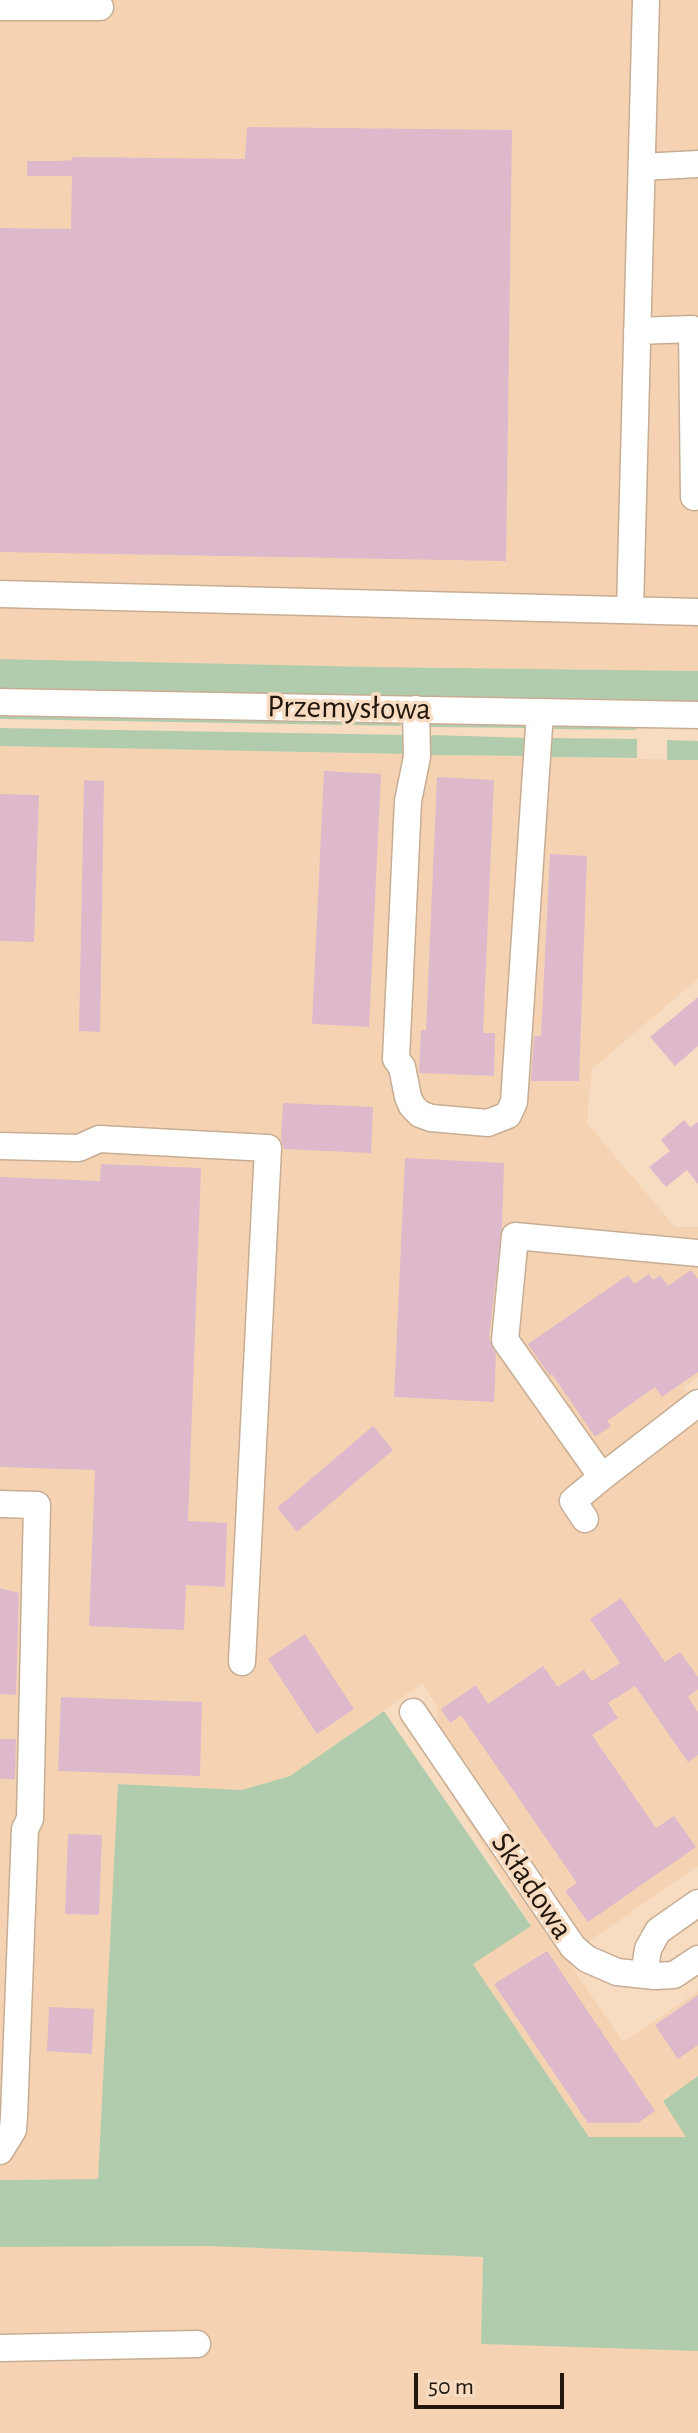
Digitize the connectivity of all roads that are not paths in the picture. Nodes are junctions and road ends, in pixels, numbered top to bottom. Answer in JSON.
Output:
{"nodes":[{"id":1,"x":646,"y":0,"type":"edge"},
{"id":2,"x":0,"y":7,"type":"edge"},
{"id":3,"x":100,"y":7,"type":"dead end"},
{"id":4,"x":698,"y":164,"type":"edge"},
{"id":5,"x":642,"y":167,"type":"junction"},
{"id":6,"x":637,"y":331,"type":"junction"},
{"id":7,"x":694,"y":497,"type":"dead end"},
{"id":8,"x":0,"y":594,"type":"edge"},
{"id":9,"x":630,"y":610,"type":"junction"},
{"id":10,"x":698,"y":612,"type":"edge"},
{"id":11,"x":0,"y":702,"type":"edge"},
{"id":12,"x":416,"y":709,"type":"junction"},
{"id":13,"x":540,"y":712,"type":"junction"},
{"id":14,"x":698,"y":715,"type":"edge"},
{"id":15,"x":0,"y":1146,"type":"edge"},
{"id":16,"x":698,"y":1253,"type":"edge"},
{"id":17,"x":698,"y":1403,"type":"edge"},
{"id":18,"x":602,"y":1477,"type":"junction"},
{"id":19,"x":0,"y":1504,"type":"edge"},
{"id":20,"x":585,"y":1519,"type":"dead end"},
{"id":21,"x":242,"y":1662,"type":"dead end"},
{"id":22,"x":413,"y":1712,"type":"dead end"},
{"id":23,"x":698,"y":1903,"type":"edge"},
{"id":24,"x":698,"y":1959,"type":"edge"},
{"id":25,"x":644,"y":1975,"type":"junction"},
{"id":26,"x":0,"y":2151,"type":"edge"},
{"id":27,"x":197,"y":2344,"type":"dead end"},
{"id":28,"x":0,"y":2348,"type":"edge"}],
"edges":[{"from":1,"to":5,"type":"street"},
{"from":2,"to":3,"type":"street"},
{"from":4,"to":5,"type":"street"},
{"from":5,"to":6,"type":"street"},
{"from":6,"to":7,"type":"street"},
{"from":6,"to":9,"type":"street"},
{"from":8,"to":9,"type":"street"},
{"from":9,"to":10,"type":"street"},
{"from":11,"to":12,"type":"street","name":"Przemysłowa"},
{"from":12,"to":13,"type":"street","name":"Przemysłowa"},
{"from":12,"to":13,"type":"street"},
{"from":13,"to":14,"type":"street","name":"Przemysłowa"},
{"from":15,"to":21,"type":"street"},
{"from":16,"to":18,"type":"street"},
{"from":17,"to":18,"type":"street"},
{"from":18,"to":20,"type":"street"},
{"from":19,"to":26,"type":"street"},
{"from":22,"to":25,"type":"street","name":"Składowa"},
{"from":23,"to":25,"type":"street"},
{"from":24,"to":25,"type":"street","name":"Składowa"},
{"from":27,"to":28,"type":"street"}]}
